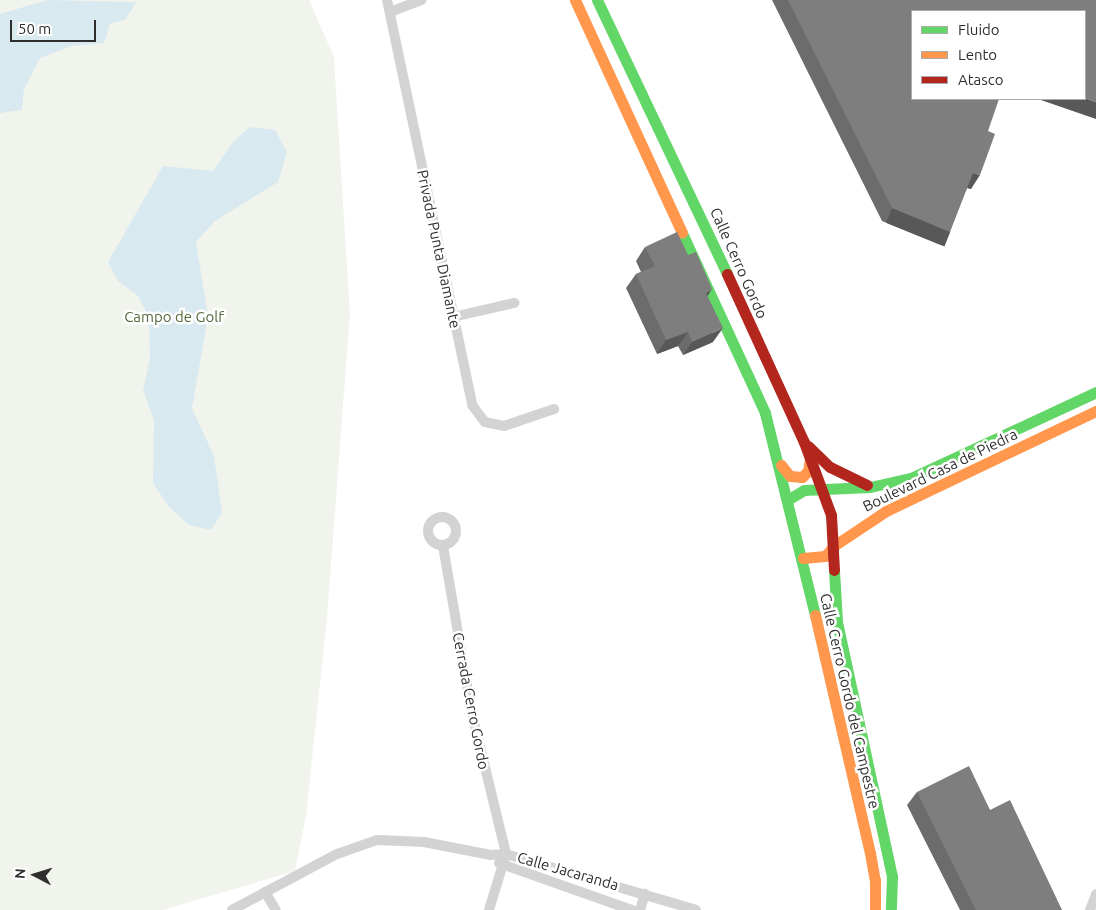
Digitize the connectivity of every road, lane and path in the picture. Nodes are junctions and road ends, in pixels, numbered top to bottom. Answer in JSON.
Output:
{"nodes":[{"id":1,"x":387,"y":0,"type":"edge"},
{"id":2,"x":422,"y":0,"type":"edge"},
{"id":3,"x":575,"y":0,"type":"edge"},
{"id":4,"x":597,"y":0,"type":"edge"},
{"id":5,"x":390,"y":12,"type":"junction"},
{"id":6,"x":514,"y":303,"type":"dead end"},
{"id":7,"x":453,"y":317,"type":"junction"},
{"id":8,"x":1096,"y":392,"type":"edge"},
{"id":9,"x":554,"y":410,"type":"dead end"},
{"id":10,"x":1096,"y":411,"type":"edge"},
{"id":11,"x":804,"y":442,"type":"junction"},
{"id":12,"x":810,"y":458,"type":"junction"},
{"id":13,"x":780,"y":464,"type":"junction"},
{"id":14,"x":870,"y":487,"type":"junction"},
{"id":15,"x":821,"y":490,"type":"junction"},
{"id":16,"x":789,"y":499,"type":"junction"},
{"id":17,"x":835,"y":545,"type":"junction"},
{"id":18,"x":442,"y":546,"type":"dead end"},
{"id":19,"x":803,"y":558,"type":"junction"},
{"id":20,"x":506,"y":854,"type":"junction"},
{"id":21,"x":491,"y":855,"type":"junction"},
{"id":22,"x":503,"y":866,"type":"junction"},
{"id":23,"x":265,"y":892,"type":"junction"},
{"id":24,"x":645,"y":894,"type":"junction"},
{"id":25,"x":1096,"y":894,"type":"edge"},
{"id":26,"x":232,"y":910,"type":"edge"},
{"id":27,"x":276,"y":910,"type":"edge"},
{"id":28,"x":489,"y":910,"type":"edge"},
{"id":29,"x":632,"y":910,"type":"edge"},
{"id":30,"x":640,"y":910,"type":"edge"},
{"id":31,"x":696,"y":910,"type":"edge"},
{"id":32,"x":875,"y":910,"type":"edge"},
{"id":33,"x":891,"y":910,"type":"edge"},
{"id":34,"x":1090,"y":910,"type":"edge"}],
"edges":[{"from":1,"to":5,"type":"street","name":"Privada Punta Diamante"},
{"from":2,"to":5,"type":"street"},
{"from":3,"to":13,"type":"main road"},
{"from":4,"to":11,"type":"main road","name":"Calle Cerro Gordo"},
{"from":5,"to":7,"type":"street","name":"Privada Punta Diamante"},
{"from":6,"to":7,"type":"street"},
{"from":7,"to":9,"type":"street","name":"Privada Punta Diamante"},
{"from":8,"to":14,"type":"main road","name":"Boulevard Casa de Piedra"},
{"from":10,"to":17,"type":"main road","name":"Boulevard Casa de Piedra"},
{"from":11,"to":12,"type":"main road","name":"Calle Cerro Gordo"},
{"from":11,"to":14,"type":"main road"},
{"from":12,"to":13,"type":"main road"},
{"from":12,"to":15,"type":"main road","name":"Calle Cerro Gordo"},
{"from":13,"to":16,"type":"main road"},
{"from":14,"to":15,"type":"main road","name":"Boulevard Casa de Piedra"},
{"from":15,"to":16,"type":"main road","name":"Boulevard Casa de Piedra"},
{"from":15,"to":17,"type":"main road","name":"Calle Cerro Gordo"},
{"from":16,"to":19,"type":"main road","name":"Calle Cerro Gordo del Campestre"},
{"from":17,"to":19,"type":"main road","name":"Boulevard Casa de Piedra"},
{"from":17,"to":33,"type":"main road","name":"Calle Cerro Gordo del Campestre"},
{"from":18,"to":20,"type":"street","name":"Cerrada Cerro Gordo"},
{"from":19,"to":32,"type":"main road","name":"Calle Cerro Gordo del Campestre"},
{"from":20,"to":21,"type":"street","name":"Calle Jacaranda"},
{"from":20,"to":22,"type":"street"},
{"from":20,"to":24,"type":"street","name":"Calle Jacaranda"},
{"from":21,"to":22,"type":"street","name":"Calle Jacaranda"},
{"from":21,"to":23,"type":"street","name":"Calle Jacaranda"},
{"from":22,"to":28,"type":"street"},
{"from":22,"to":29,"type":"street","name":"Calle Jacaranda"},
{"from":23,"to":26,"type":"street","name":"Calle Jacaranda"},
{"from":23,"to":27,"type":"street"},
{"from":24,"to":30,"type":"street"},
{"from":24,"to":31,"type":"street","name":"Calle Jacaranda"},
{"from":25,"to":34,"type":"street"}]}
